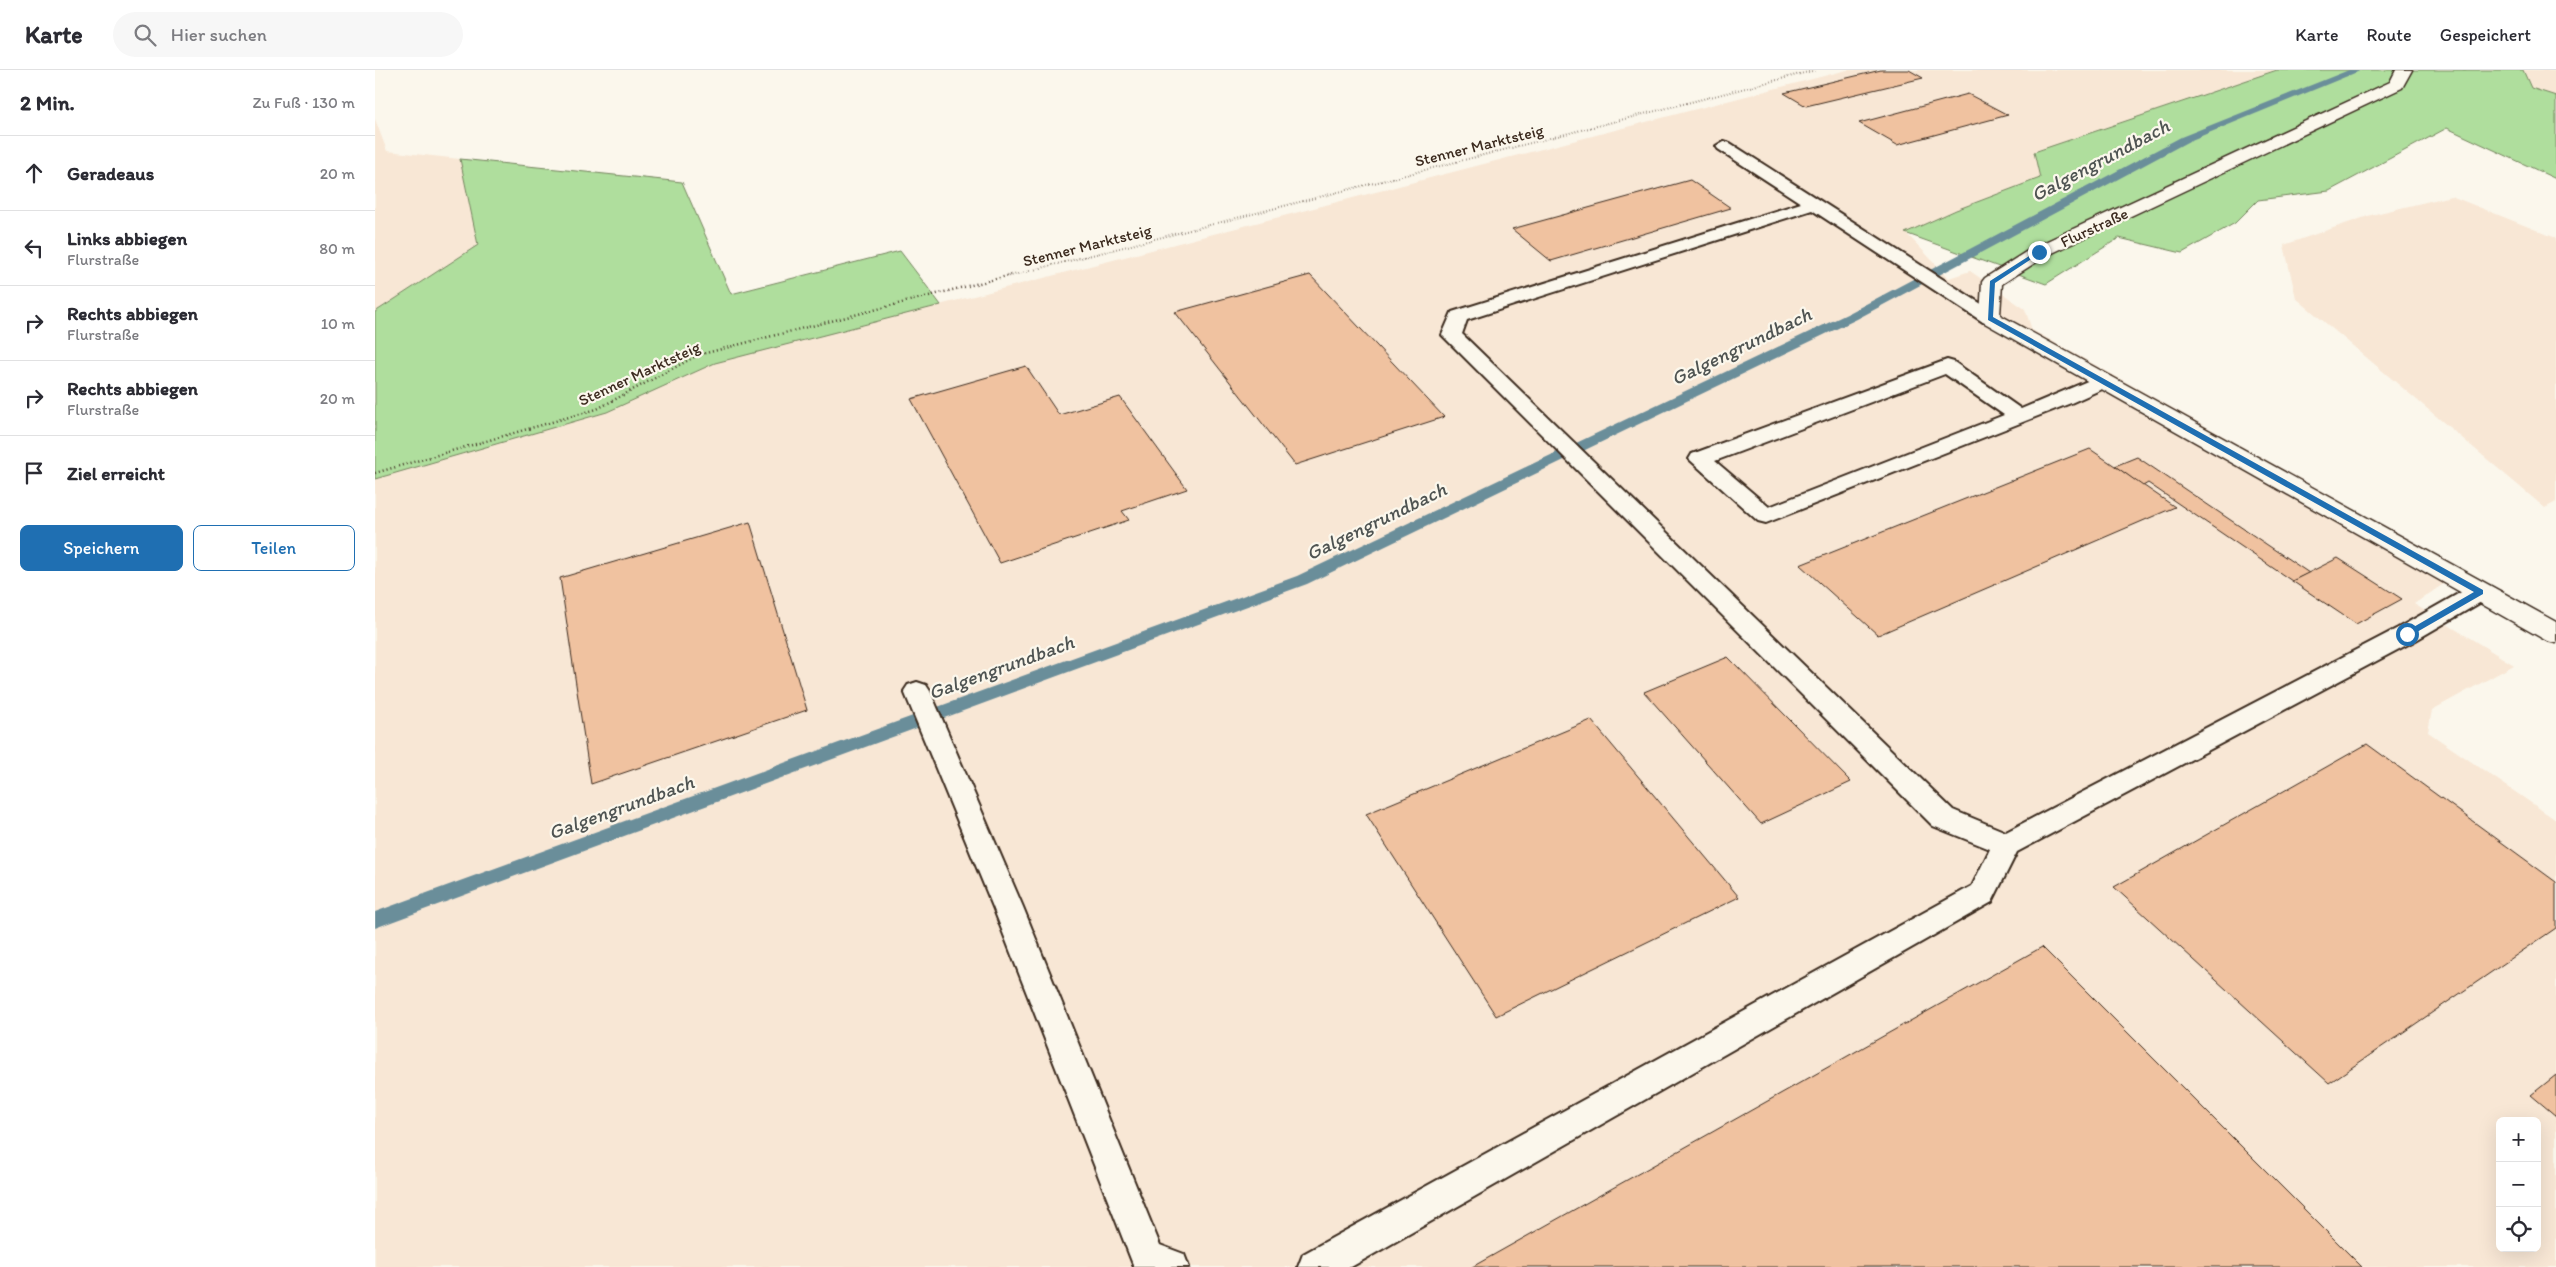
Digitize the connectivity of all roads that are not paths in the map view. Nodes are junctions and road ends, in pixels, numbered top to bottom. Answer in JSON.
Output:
{"nodes":[{"id":1,"x":2404,"y":70,"type":"edge"},
{"id":2,"x":1724,"y":146,"type":"dead end"},
{"id":3,"x":1814,"y":204,"type":"junction"},
{"id":4,"x":1990,"y":318,"type":"junction"},
{"id":5,"x":2104,"y":381,"type":"junction"},
{"id":6,"x":2018,"y":416,"type":"junction"},
{"id":7,"x":2480,"y":592,"type":"junction"},
{"id":8,"x":2556,"y":634,"type":"edge"},
{"id":9,"x":917,"y":690,"type":"dead end"},
{"id":10,"x":2007,"y":844,"type":"junction"},
{"id":11,"x":1171,"y":1267,"type":"edge"},
{"id":12,"x":1316,"y":1267,"type":"edge"}],
"edges":[{"from":1,"to":4,"type":"street","name":"Flurstraße"},
{"from":2,"to":3,"type":"lane"},
{"from":3,"to":4,"type":"lane"},
{"from":3,"to":10,"type":"lane"},
{"from":4,"to":5,"type":"street"},
{"from":5,"to":6,"type":"lane"},
{"from":5,"to":7,"type":"street"},
{"from":6,"to":6,"type":"lane"},
{"from":7,"to":8,"type":"street"},
{"from":7,"to":10,"type":"lane"},
{"from":9,"to":11,"type":"lane"},
{"from":10,"to":12,"type":"lane"}]}
